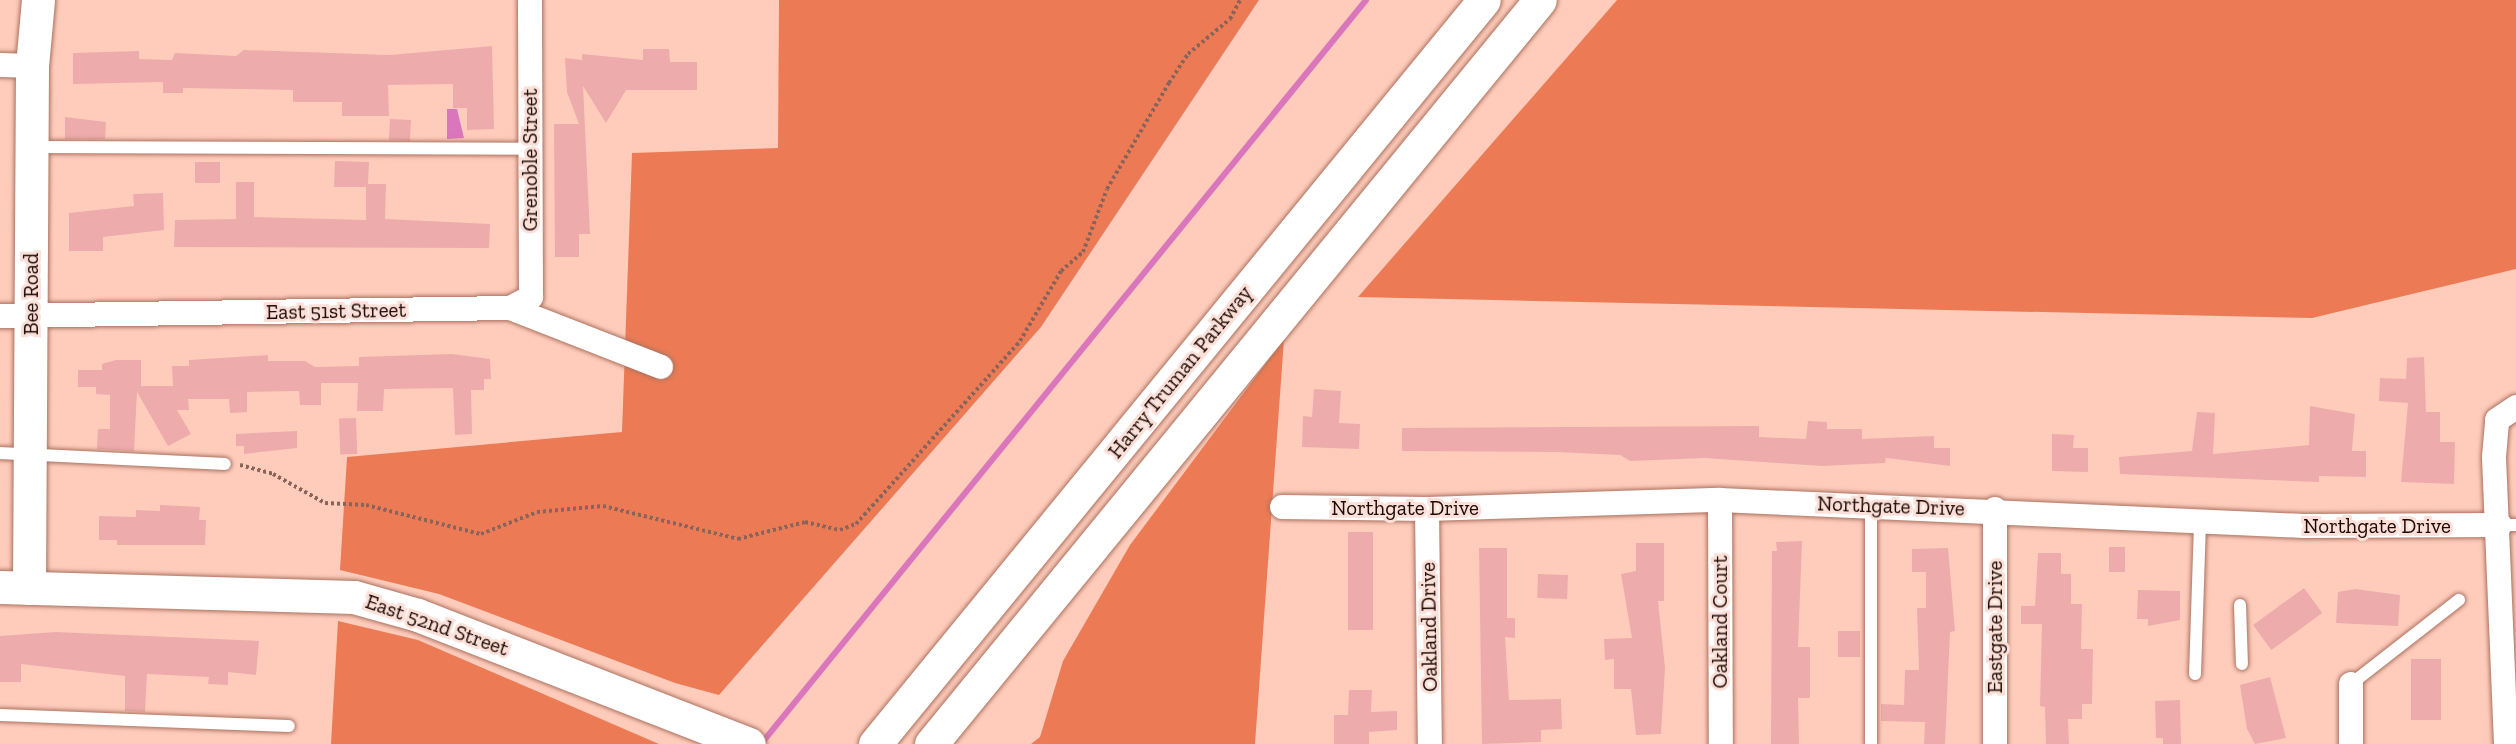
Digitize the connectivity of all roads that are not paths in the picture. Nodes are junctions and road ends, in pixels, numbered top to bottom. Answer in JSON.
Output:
{"nodes":[{"id":1,"x":38,"y":0,"type":"edge"},
{"id":2,"x":530,"y":0,"type":"edge"},
{"id":3,"x":1464,"y":0,"type":"edge"},
{"id":4,"x":1484,"y":0,"type":"edge"},
{"id":5,"x":1540,"y":0,"type":"edge"},
{"id":6,"x":0,"y":65,"type":"edge"},
{"id":7,"x":32,"y":66,"type":"junction"},
{"id":8,"x":32,"y":147,"type":"junction"},
{"id":9,"x":531,"y":149,"type":"junction"},
{"id":10,"x":510,"y":308,"type":"junction"},
{"id":11,"x":15,"y":316,"type":"edge"},
{"id":12,"x":661,"y":368,"type":"dead end"},
{"id":13,"x":1154,"y":404,"type":"junction"},
{"id":14,"x":2516,"y":407,"type":"edge"},
{"id":15,"x":15,"y":453,"type":"edge"},
{"id":16,"x":225,"y":464,"type":"road end"},
{"id":17,"x":1720,"y":500,"type":"junction"},
{"id":18,"x":1871,"y":505,"type":"junction"},
{"id":19,"x":1282,"y":507,"type":"dead end"},
{"id":20,"x":1427,"y":509,"type":"junction"},
{"id":21,"x":1995,"y":509,"type":"junction"},
{"id":22,"x":2200,"y":521,"type":"junction"},
{"id":23,"x":2508,"y":525,"type":"edge"},
{"id":24,"x":14,"y":588,"type":"edge"},
{"id":25,"x":2459,"y":600,"type":"dead end"},
{"id":26,"x":2240,"y":604,"type":"dead end"},
{"id":27,"x":2510,"y":654,"type":"edge"},
{"id":28,"x":2242,"y":664,"type":"dead end"},
{"id":29,"x":2195,"y":674,"type":"dead end"},
{"id":30,"x":2351,"y":684,"type":"joint"},
{"id":31,"x":0,"y":716,"type":"edge"},
{"id":32,"x":289,"y":726,"type":"dead end"},
{"id":33,"x":750,"y":744,"type":"edge"},
{"id":34,"x":875,"y":744,"type":"edge"},
{"id":35,"x":931,"y":744,"type":"edge"},
{"id":36,"x":1430,"y":744,"type":"edge"},
{"id":37,"x":1721,"y":744,"type":"edge"},
{"id":38,"x":1871,"y":744,"type":"edge"},
{"id":39,"x":1995,"y":744,"type":"edge"},
{"id":40,"x":2351,"y":744,"type":"edge"},
{"id":41,"x":2506,"y":744,"type":"edge"}],
"edges":[{"from":1,"to":7,"type":"main road","name":"Bee Road"},
{"from":2,"to":9,"type":"street","name":"Grenoble Street"},
{"from":3,"to":13,"type":"main road"},
{"from":4,"to":13,"type":"main road","name":"Harry Truman Parkway"},
{"from":5,"to":35,"type":"main road","name":"Harry Truman Parkway"},
{"from":6,"to":7,"type":"street"},
{"from":7,"to":8,"type":"main road","name":"Bee Road"},
{"from":8,"to":9,"type":"lane"},
{"from":8,"to":11,"type":"main road","name":"Bee Road"},
{"from":9,"to":10,"type":"street","name":"Grenoble Street"},
{"from":10,"to":11,"type":"street","name":"East 51st Street"},
{"from":10,"to":12,"type":"street","name":"East 51st Street"},
{"from":11,"to":15,"type":"main road","name":"Bee Road"},
{"from":13,"to":34,"type":"main road","name":"Harry Truman Parkway"},
{"from":14,"to":23,"type":"street"},
{"from":15,"to":16,"type":"lane"},
{"from":15,"to":24,"type":"main road","name":"Bee Road"},
{"from":17,"to":18,"type":"street","name":"Northgate Drive"},
{"from":17,"to":20,"type":"street","name":"Northgate Drive"},
{"from":17,"to":37,"type":"street","name":"Oakland Court"},
{"from":18,"to":21,"type":"street","name":"Northgate Drive"},
{"from":18,"to":38,"type":"lane"},
{"from":19,"to":20,"type":"street","name":"Northgate Drive"},
{"from":20,"to":36,"type":"street","name":"Oakland Drive"},
{"from":21,"to":22,"type":"street","name":"Northgate Drive"},
{"from":21,"to":39,"type":"street","name":"Eastgate Drive"},
{"from":22,"to":23,"type":"street","name":"Northgate Drive"},
{"from":22,"to":29,"type":"lane"},
{"from":23,"to":27,"type":"street"},
{"from":24,"to":33,"type":"main road","name":"East 52nd Street"},
{"from":25,"to":30,"type":"lane"},
{"from":26,"to":28,"type":"lane"},
{"from":27,"to":41,"type":"street"},
{"from":30,"to":40,"type":"street"},
{"from":31,"to":32,"type":"lane"}]}
